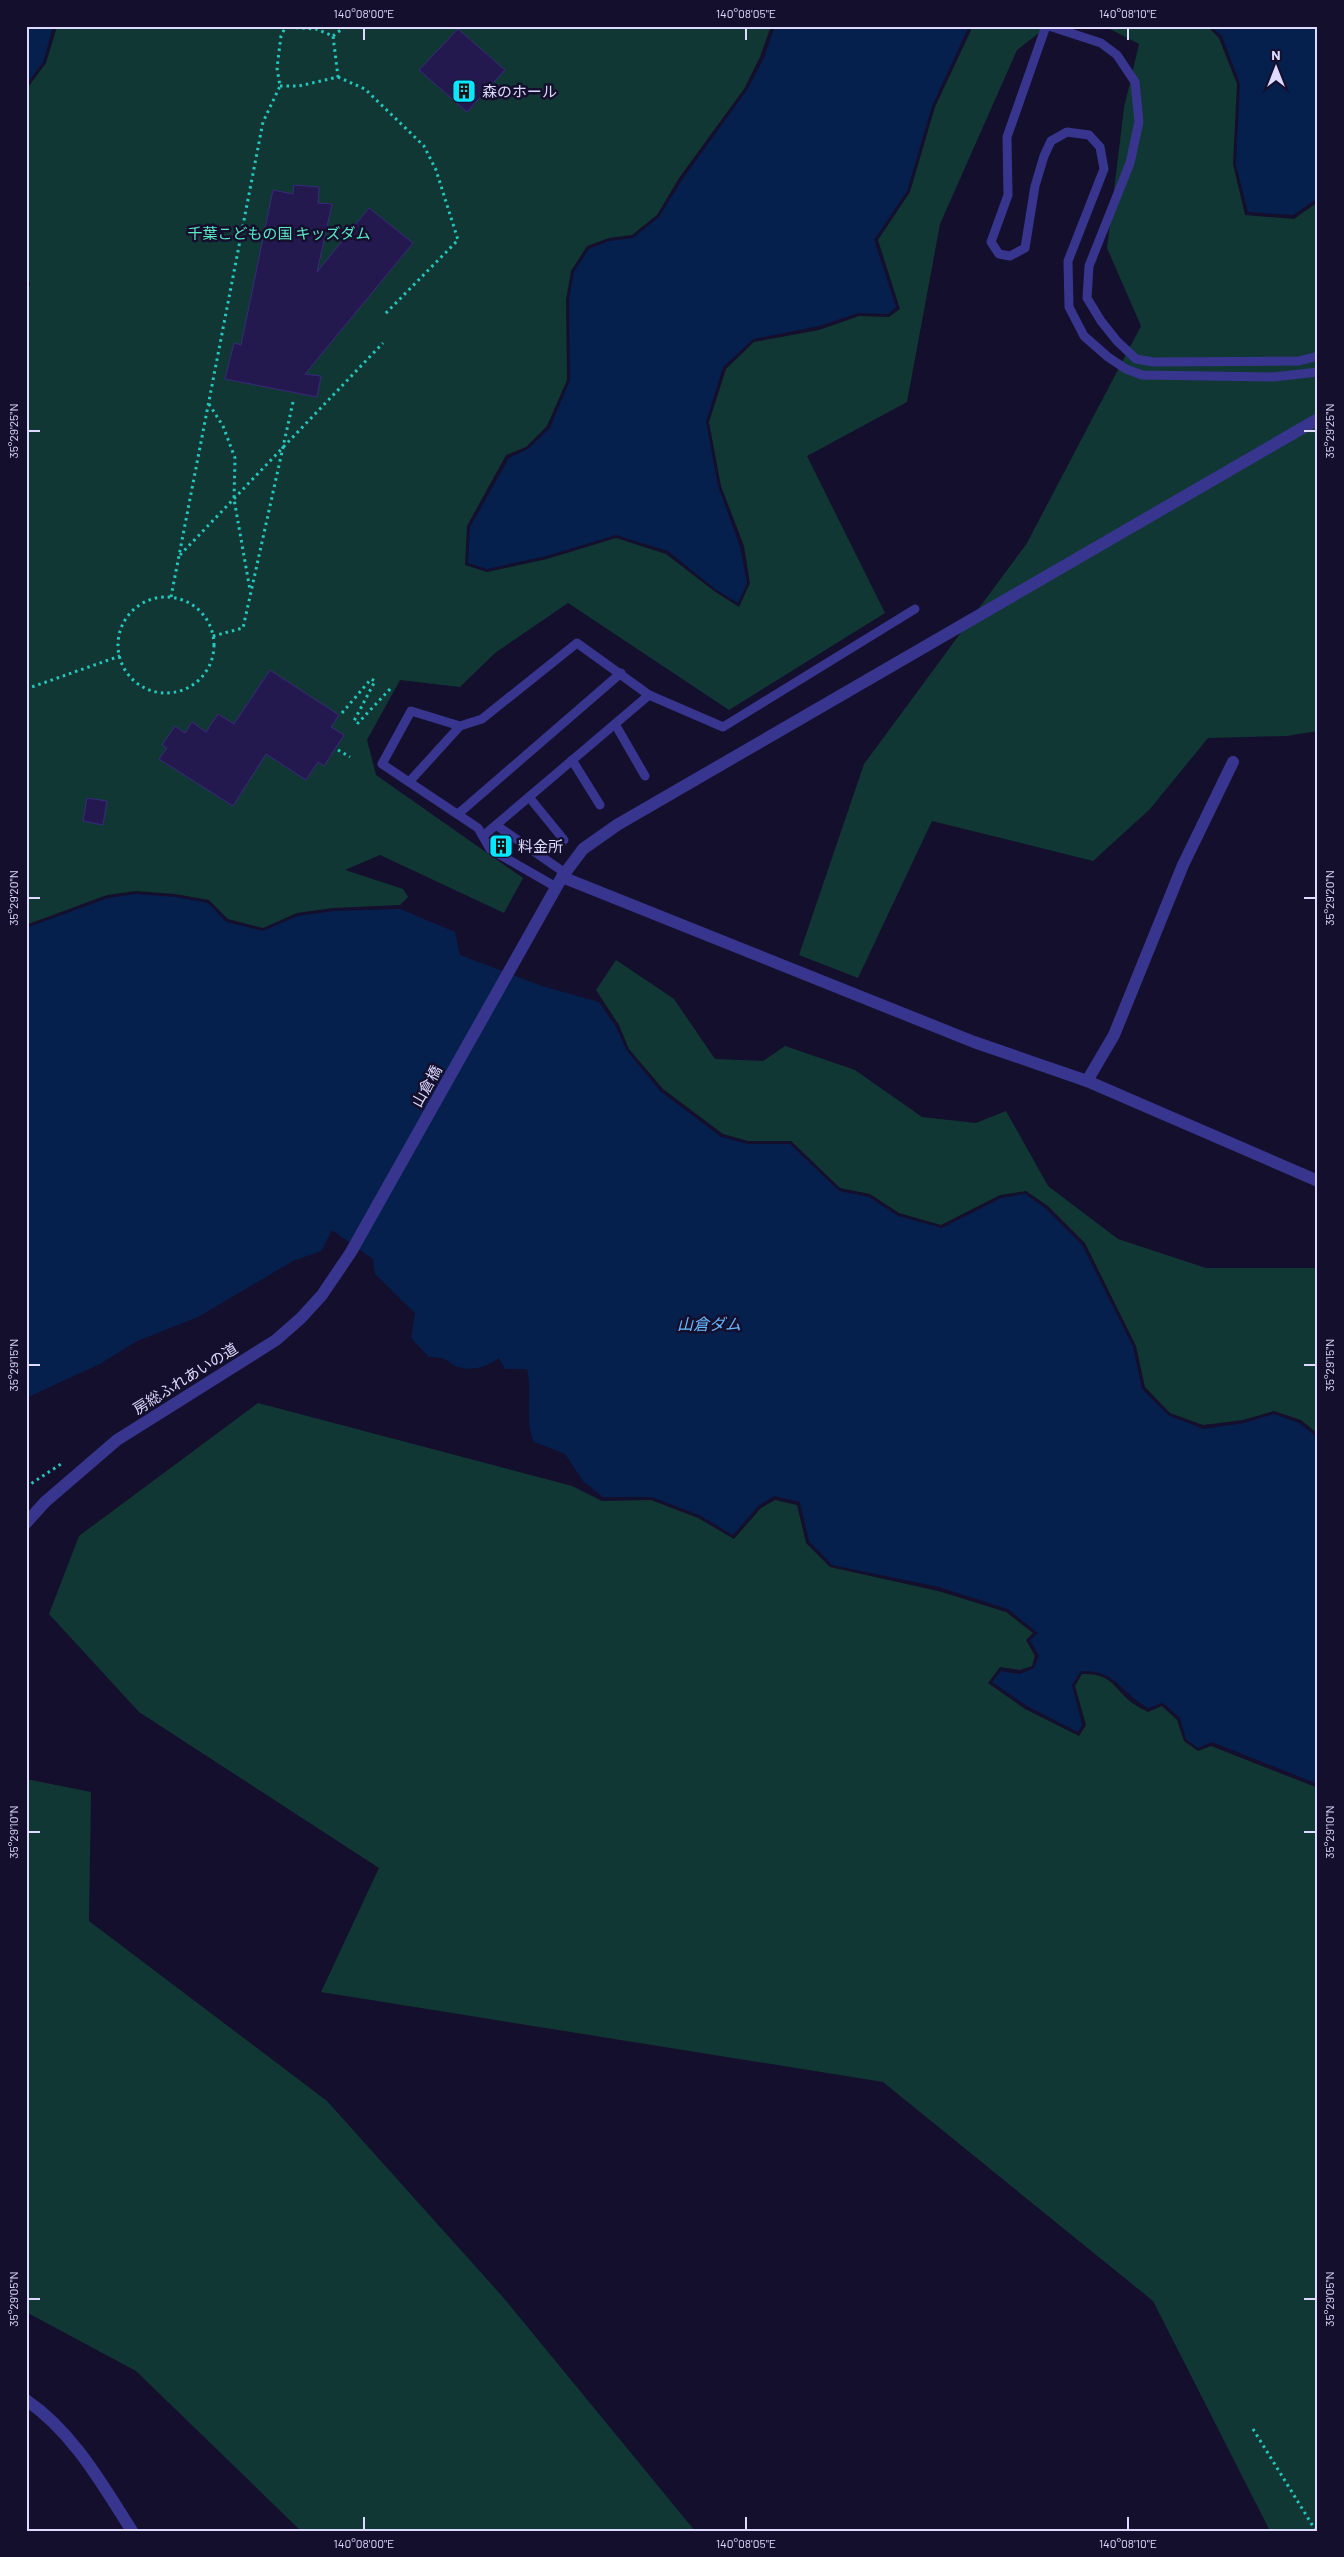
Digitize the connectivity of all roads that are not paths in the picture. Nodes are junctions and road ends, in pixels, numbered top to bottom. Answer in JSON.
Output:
{"nodes":[{"id":1,"x":1047,"y":26,"type":"edge"},
{"id":2,"x":1318,"y":356,"type":"edge"},
{"id":3,"x":1318,"y":372,"type":"edge"},
{"id":4,"x":1318,"y":419,"type":"edge"},
{"id":5,"x":915,"y":609,"type":"dead end"},
{"id":6,"x":621,"y":673,"type":"junction"},
{"id":7,"x":649,"y":695,"type":"junction"},
{"id":8,"x":615,"y":724,"type":"junction"},
{"id":9,"x":460,"y":726,"type":"junction"},
{"id":10,"x":572,"y":760,"type":"junction"},
{"id":11,"x":1233,"y":762,"type":"dead end"},
{"id":12,"x":645,"y":776,"type":"dead end"},
{"id":13,"x":410,"y":781,"type":"junction"},
{"id":14,"x":529,"y":797,"type":"junction"},
{"id":15,"x":600,"y":805,"type":"dead end"},
{"id":16,"x":458,"y":814,"type":"junction"},
{"id":17,"x":496,"y":825,"type":"junction"},
{"id":18,"x":480,"y":832,"type":"junction"},
{"id":19,"x":564,"y":840,"type":"dead end"},
{"id":20,"x":561,"y":879,"type":"junction"},
{"id":21,"x":1087,"y":1081,"type":"junction"},
{"id":22,"x":1318,"y":1181,"type":"edge"},
{"id":23,"x":351,"y":1252,"type":"joint"},
{"id":24,"x":26,"y":1523,"type":"edge"},
{"id":25,"x":26,"y":2400,"type":"edge"},
{"id":26,"x":132,"y":2531,"type":"edge"}],
"edges":[{"from":1,"to":2,"type":"lane"},
{"from":1,"to":3,"type":"lane"},
{"from":4,"to":20,"type":"street","name":"山倉橋"},
{"from":5,"to":7,"type":"lane"},
{"from":6,"to":7,"type":"lane"},
{"from":6,"to":9,"type":"lane"},
{"from":6,"to":16,"type":"lane"},
{"from":7,"to":8,"type":"lane"},
{"from":8,"to":10,"type":"lane"},
{"from":8,"to":12,"type":"lane"},
{"from":9,"to":13,"type":"lane"},
{"from":9,"to":13,"type":"lane"},
{"from":10,"to":14,"type":"lane"},
{"from":10,"to":15,"type":"lane"},
{"from":11,"to":21,"type":"street"},
{"from":13,"to":16,"type":"lane"},
{"from":14,"to":17,"type":"lane"},
{"from":14,"to":19,"type":"lane"},
{"from":16,"to":18,"type":"lane"},
{"from":17,"to":18,"type":"lane"},
{"from":17,"to":20,"type":"lane"},
{"from":18,"to":20,"type":"lane"},
{"from":20,"to":21,"type":"street"},
{"from":20,"to":23,"type":"street","name":"山倉橋"},
{"from":21,"to":22,"type":"street"},
{"from":23,"to":24,"type":"street","name":"房総ふれあいの道"},
{"from":25,"to":26,"type":"street"}]}
